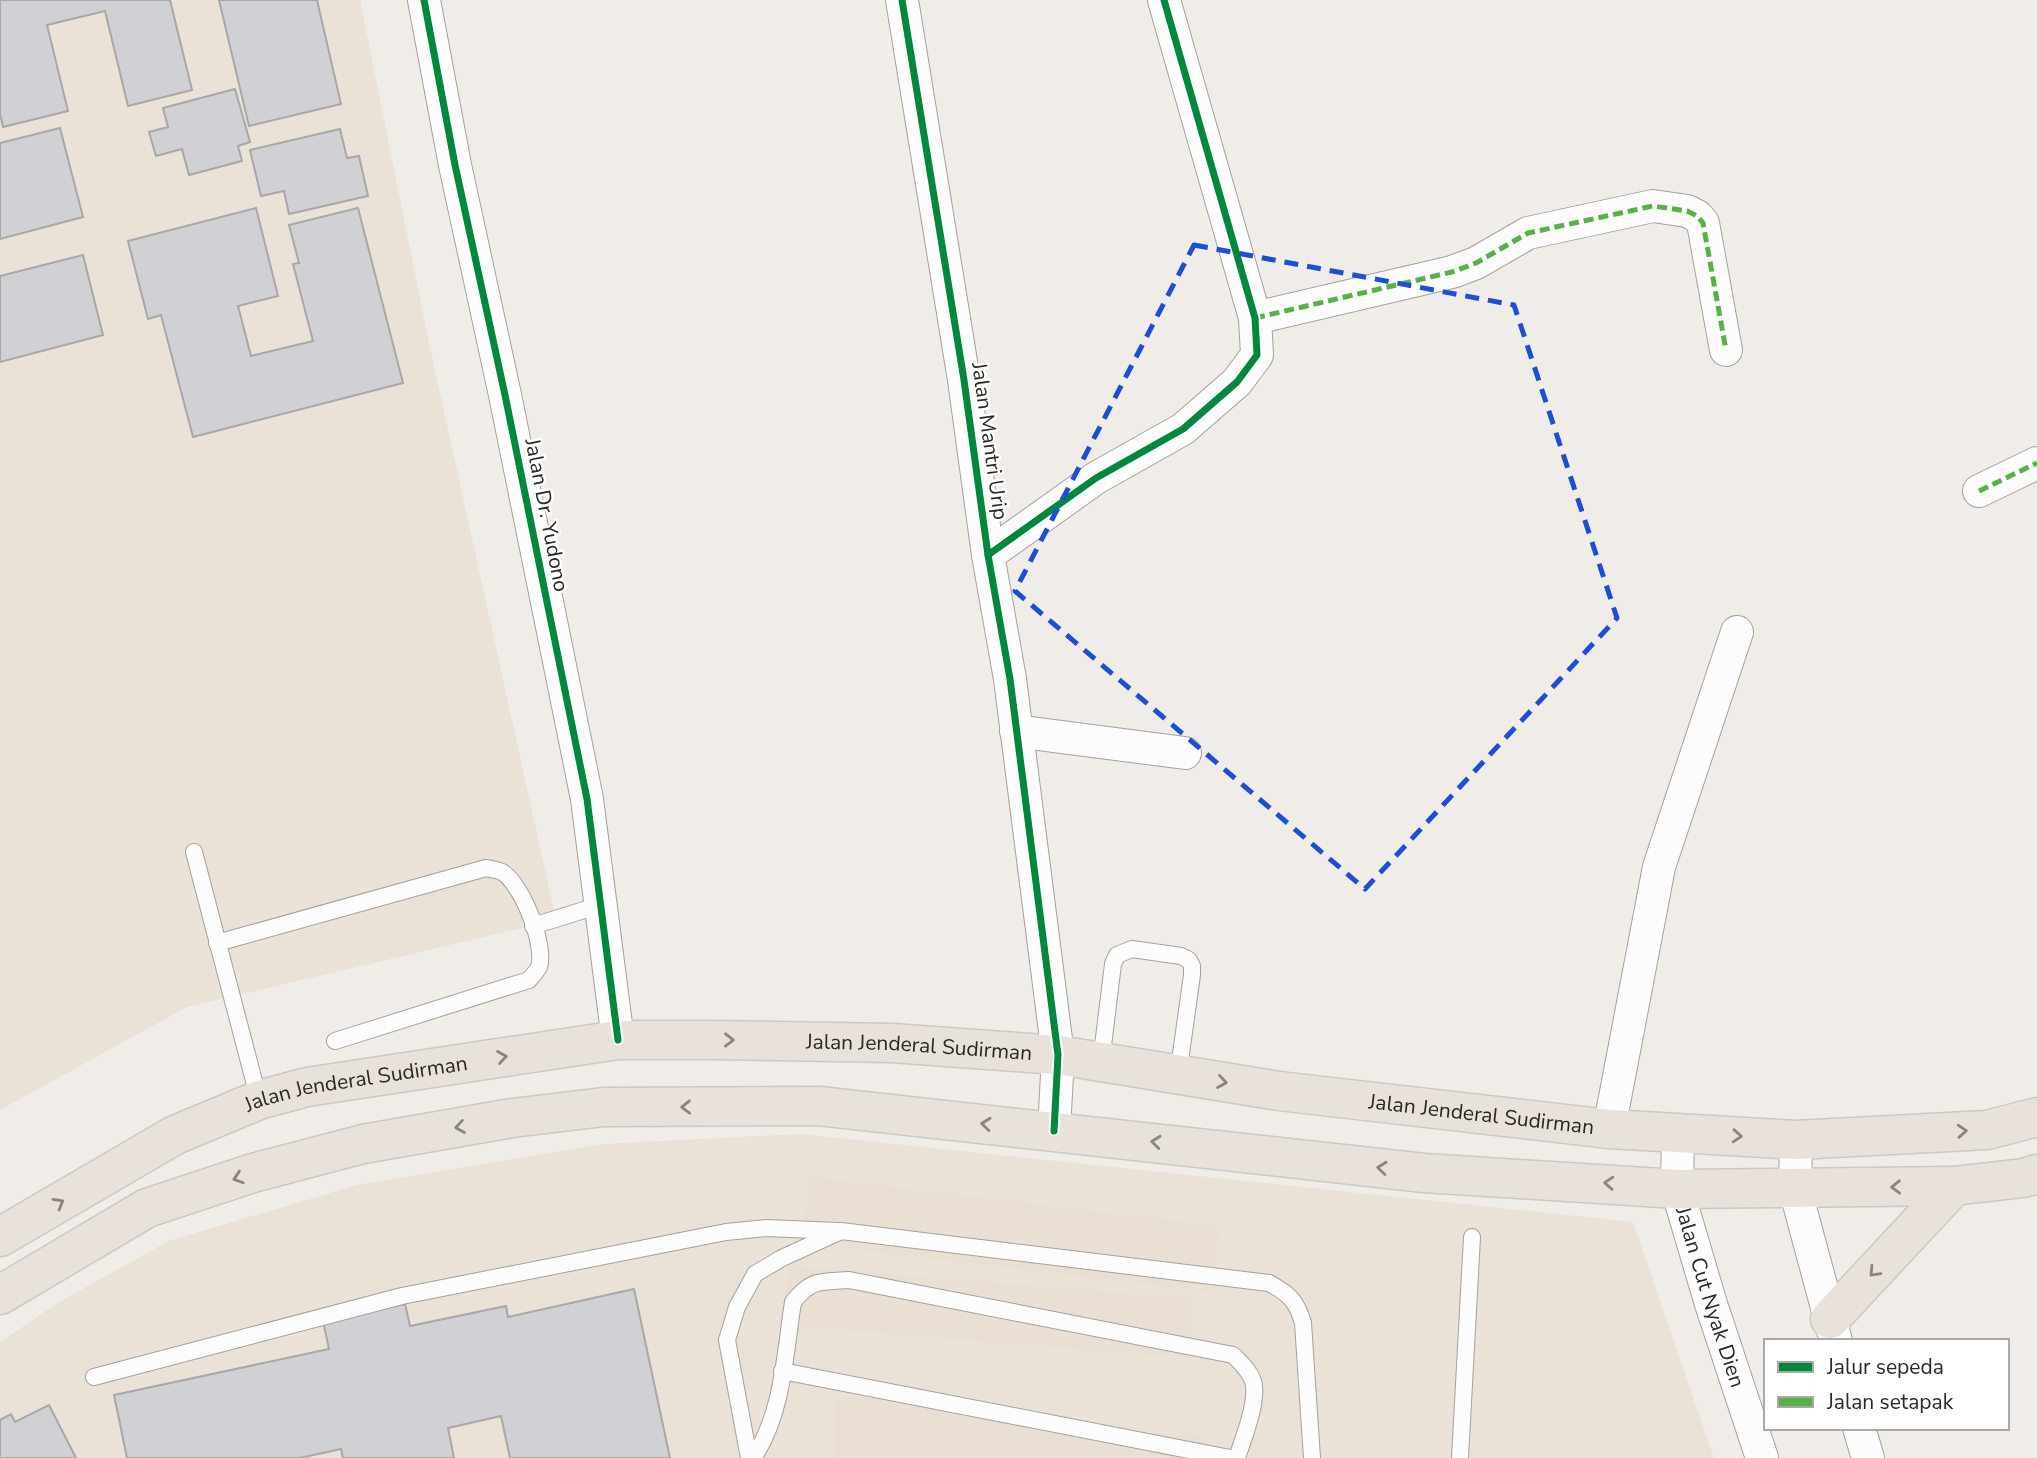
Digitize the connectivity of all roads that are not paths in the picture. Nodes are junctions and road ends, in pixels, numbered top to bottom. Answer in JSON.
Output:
{"nodes":[{"id":1,"x":424,"y":0,"type":"edge"},
{"id":2,"x":902,"y":0,"type":"edge"},
{"id":3,"x":1164,"y":0,"type":"edge"},
{"id":4,"x":1255,"y":318,"type":"junction"},
{"id":5,"x":1726,"y":350,"type":"dead end"},
{"id":6,"x":2037,"y":463,"type":"edge"},
{"id":7,"x":1979,"y":491,"type":"dead end"},
{"id":8,"x":988,"y":555,"type":"junction"},
{"id":9,"x":1737,"y":632,"type":"dead end"},
{"id":10,"x":1016,"y":731,"type":"junction"},
{"id":11,"x":1185,"y":753,"type":"dead end"},
{"id":12,"x":194,"y":852,"type":"dead end"},
{"id":13,"x":600,"y":905,"type":"junction"},
{"id":14,"x":533,"y":926,"type":"junction"},
{"id":15,"x":217,"y":943,"type":"junction"},
{"id":16,"x":618,"y":1040,"type":"junction"},
{"id":17,"x":335,"y":1041,"type":"dead end"},
{"id":18,"x":1058,"y":1055,"type":"junction"},
{"id":19,"x":1101,"y":1062,"type":"junction"},
{"id":20,"x":1178,"y":1074,"type":"junction"},
{"id":21,"x":259,"y":1100,"type":"junction"},
{"id":22,"x":2037,"y":1116,"type":"edge"},
{"id":23,"x":1609,"y":1129,"type":"junction"},
{"id":24,"x":1054,"y":1131,"type":"junction"},
{"id":25,"x":1678,"y":1132,"type":"junction"},
{"id":26,"x":1796,"y":1140,"type":"junction"},
{"id":27,"x":2037,"y":1174,"type":"edge"},
{"id":28,"x":1954,"y":1186,"type":"junction"},
{"id":29,"x":1677,"y":1189,"type":"junction"},
{"id":30,"x":1795,"y":1189,"type":"junction"},
{"id":31,"x":841,"y":1231,"type":"junction"},
{"id":32,"x":0,"y":1237,"type":"edge"},
{"id":33,"x":1472,"y":1237,"type":"dead end"},
{"id":34,"x":0,"y":1295,"type":"edge"},
{"id":35,"x":1833,"y":1330,"type":"edge"},
{"id":36,"x":782,"y":1371,"type":"junction"},
{"id":37,"x":94,"y":1377,"type":"dead end"},
{"id":38,"x":1861,"y":1430,"type":"edge"},
{"id":39,"x":751,"y":1458,"type":"edge"},
{"id":40,"x":1230,"y":1458,"type":"edge"},
{"id":41,"x":1237,"y":1458,"type":"edge"},
{"id":42,"x":1312,"y":1458,"type":"edge"},
{"id":43,"x":1460,"y":1458,"type":"edge"},
{"id":44,"x":1762,"y":1458,"type":"edge"},
{"id":45,"x":1868,"y":1458,"type":"edge"}],
"edges":[{"from":1,"to":13,"type":"street","name":"Jalan Dr. Yudono"},
{"from":2,"to":8,"type":"street","name":"Jalan Mantri Urip"},
{"from":3,"to":4,"type":"street"},
{"from":4,"to":5,"type":"street"},
{"from":4,"to":8,"type":"street"},
{"from":6,"to":7,"type":"street"},
{"from":8,"to":10,"type":"street","name":"Jalan Mantri Urip"},
{"from":9,"to":23,"type":"street"},
{"from":10,"to":11,"type":"street"},
{"from":10,"to":18,"type":"street","name":"Jalan Mantri Urip"},
{"from":12,"to":15,"type":"lane"},
{"from":13,"to":14,"type":"lane"},
{"from":13,"to":16,"type":"street","name":"Jalan Dr. Yudono"},
{"from":14,"to":15,"type":"lane"},
{"from":14,"to":17,"type":"lane"},
{"from":15,"to":21,"type":"lane"},
{"from":16,"to":18,"type":"highway","name":"Jalan Jenderal Sudirman","one_way":true},
{"from":21,"to":16,"type":"highway","name":"Jalan Jenderal Sudirman","one_way":true},
{"from":18,"to":19,"type":"highway","name":"Jalan Jenderal Sudirman"},
{"from":18,"to":24,"type":"street","name":"Jalan Mantri Urip"},
{"from":19,"to":20,"type":"highway","name":"Jalan Jenderal Sudirman"},
{"from":19,"to":20,"type":"lane"},
{"from":20,"to":23,"type":"highway","name":"Jalan Jenderal Sudirman","one_way":true},
{"from":32,"to":21,"type":"highway","name":"Jalan Jenderal Sudirman","one_way":true},
{"from":26,"to":22,"type":"highway","name":"Jalan Jenderal Sudirman","one_way":true},
{"from":23,"to":25,"type":"highway","name":"Jalan Jenderal Sudirman"},
{"from":29,"to":24,"type":"highway","one_way":true},
{"from":24,"to":34,"type":"highway","one_way":true},
{"from":25,"to":26,"type":"highway","name":"Jalan Jenderal Sudirman","one_way":true},
{"from":25,"to":29,"type":"street","name":"Jalan Cut Nyak Dien"},
{"from":26,"to":30,"type":"street"},
{"from":27,"to":28,"type":"highway"},
{"from":28,"to":30,"type":"highway","one_way":true},
{"from":28,"to":35,"type":"highway","one_way":true},
{"from":29,"to":30,"type":"highway"},
{"from":29,"to":44,"type":"street","name":"Jalan Cut Nyak Dien"},
{"from":30,"to":35,"type":"street"},
{"from":31,"to":37,"type":"lane"},
{"from":31,"to":39,"type":"lane"},
{"from":31,"to":42,"type":"lane"},
{"from":33,"to":43,"type":"lane"},
{"from":36,"to":39,"type":"lane"},
{"from":36,"to":40,"type":"lane"},
{"from":36,"to":41,"type":"lane"},
{"from":38,"to":45,"type":"street"}]}
